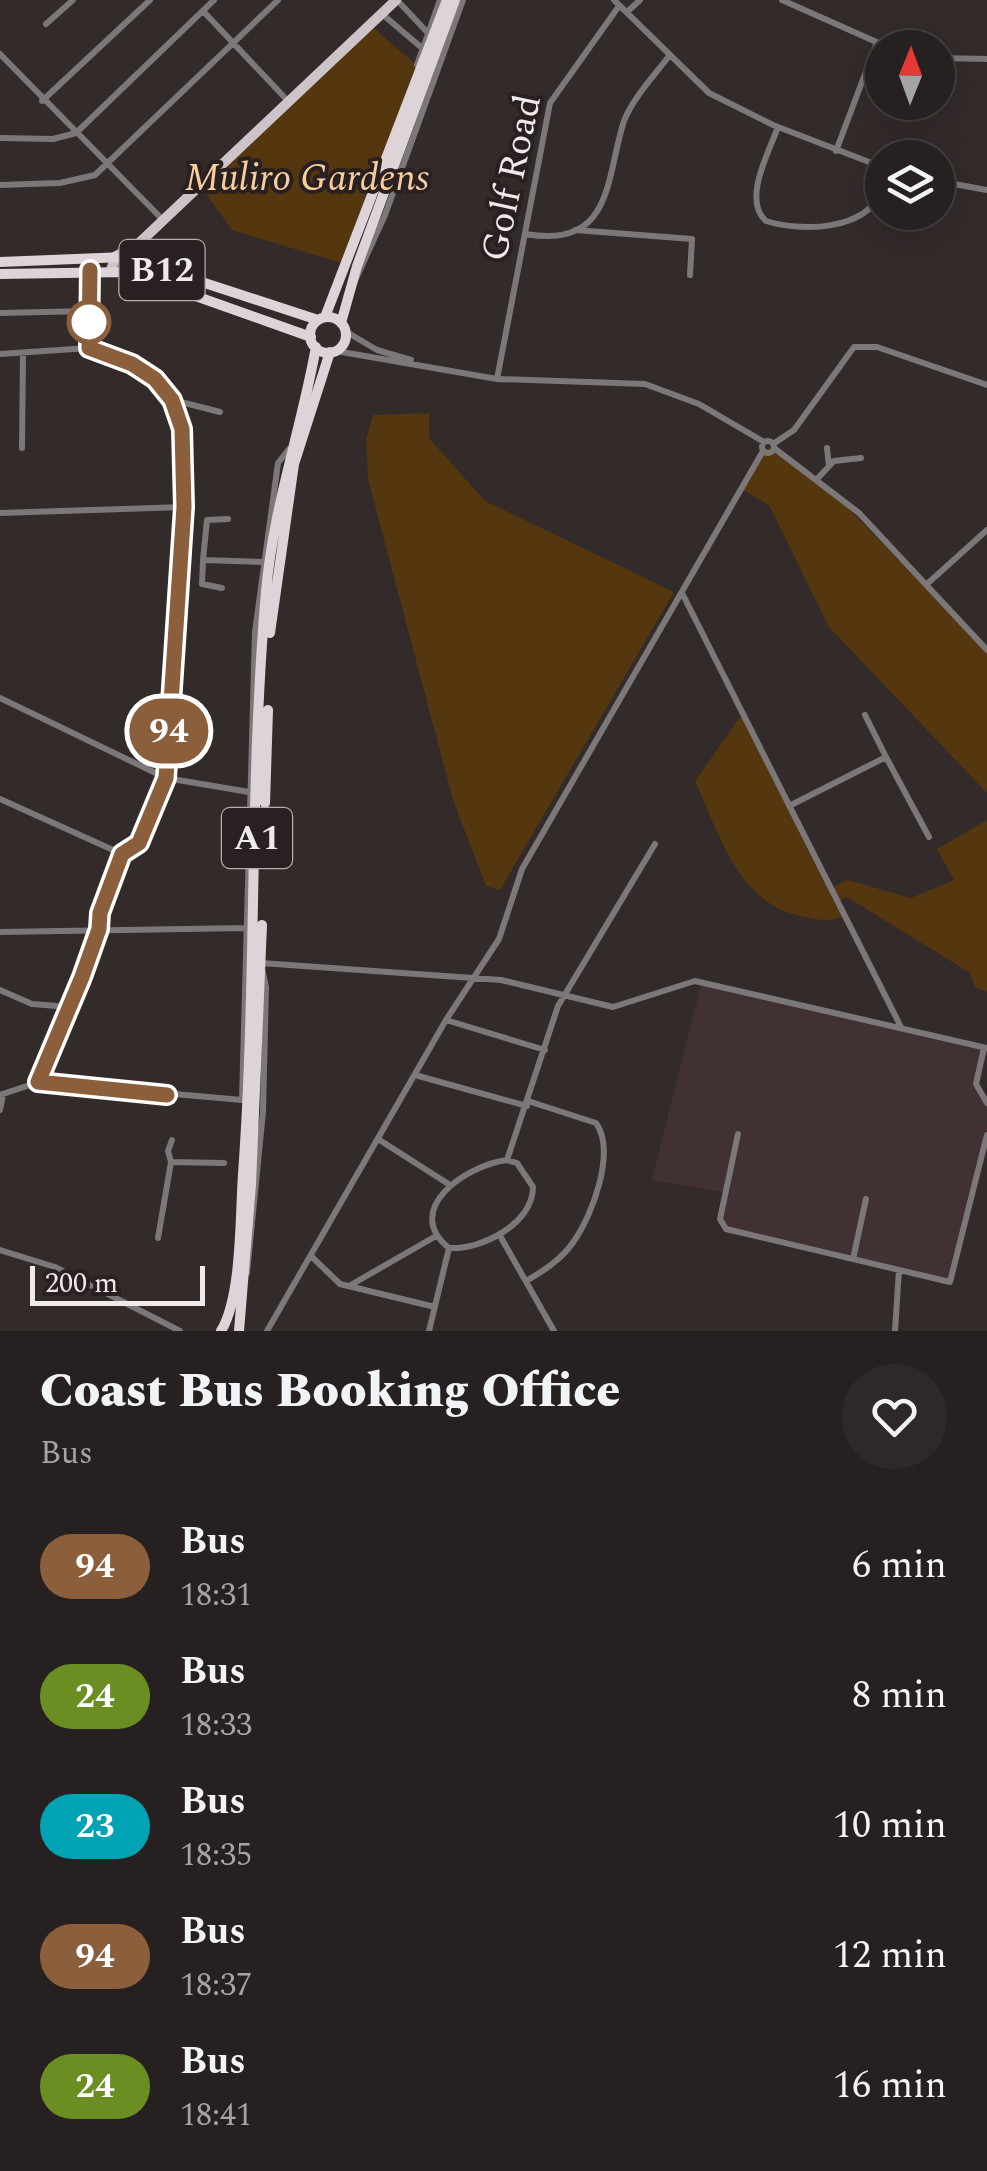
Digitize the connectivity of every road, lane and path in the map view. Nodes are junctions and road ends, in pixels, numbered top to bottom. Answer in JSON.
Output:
{"nodes":[{"id":1,"x":72,"y":0,"type":"edge"},
{"id":2,"x":150,"y":0,"type":"edge"},
{"id":3,"x":214,"y":0,"type":"edge"},
{"id":4,"x":278,"y":0,"type":"edge"},
{"id":5,"x":397,"y":0,"type":"edge"},
{"id":6,"x":443,"y":0,"type":"edge"},
{"id":7,"x":455,"y":0,"type":"edge"},
{"id":8,"x":463,"y":0,"type":"edge"},
{"id":9,"x":640,"y":0,"type":"edge"},
{"id":10,"x":782,"y":0,"type":"edge"},
{"id":11,"x":616,"y":3,"type":"edge"},
{"id":12,"x":203,"y":10,"type":"junction"},
{"id":13,"x":626,"y":12,"type":"junction"},
{"id":14,"x":382,"y":13,"type":"junction"},
{"id":15,"x":46,"y":24,"type":"dead end"},
{"id":16,"x":428,"y":33,"type":"junction"},
{"id":17,"x":865,"y":37,"type":"edge"},
{"id":18,"x":234,"y":43,"type":"junction"},
{"id":19,"x":422,"y":48,"type":"junction"},
{"id":20,"x":0,"y":54,"type":"edge"},
{"id":21,"x":669,"y":56,"type":"junction"},
{"id":22,"x":955,"y":58,"type":"edge"},
{"id":23,"x":987,"y":59,"type":"edge"},
{"id":24,"x":865,"y":74,"type":"edge"},
{"id":25,"x":42,"y":101,"type":"junction"},
{"id":26,"x":288,"y":101,"type":"junction"},
{"id":27,"x":411,"y":101,"type":"junction"},
{"id":28,"x":778,"y":127,"type":"junction"},
{"id":29,"x":76,"y":133,"type":"junction"},
{"id":30,"x":0,"y":138,"type":"edge"},
{"id":31,"x":836,"y":150,"type":"junction"},
{"id":32,"x":865,"y":161,"type":"edge"},
{"id":33,"x":106,"y":165,"type":"junction"},
{"id":34,"x":955,"y":184,"type":"edge"},
{"id":35,"x":0,"y":185,"type":"edge"},
{"id":36,"x":987,"y":190,"type":"edge"},
{"id":37,"x":865,"y":212,"type":"edge"},
{"id":38,"x":163,"y":220,"type":"junction"},
{"id":39,"x":574,"y":230,"type":"junction"},
{"id":40,"x":526,"y":234,"type":"junction"},
{"id":41,"x":136,"y":246,"type":"junction"},
{"id":42,"x":116,"y":256,"type":"junction"},
{"id":43,"x":134,"y":260,"type":"junction"},
{"id":44,"x":0,"y":262,"type":"edge"},
{"id":45,"x":32,"y":266,"type":"junction"},
{"id":46,"x":90,"y":270,"type":"junction"},
{"id":47,"x":112,"y":270,"type":"junction"},
{"id":48,"x":128,"y":272,"type":"junction"},
{"id":49,"x":0,"y":274,"type":"edge"},
{"id":50,"x":690,"y":274,"type":"dead end"},
{"id":51,"x":351,"y":285,"type":"junction"},
{"id":52,"x":272,"y":306,"type":"junction"},
{"id":53,"x":89,"y":311,"type":"junction"},
{"id":54,"x":0,"y":312,"type":"edge"},
{"id":55,"x":267,"y":318,"type":"junction"},
{"id":56,"x":322,"y":319,"type":"junction"},
{"id":57,"x":343,"y":327,"type":"junction"},
{"id":58,"x":313,"y":342,"type":"junction"},
{"id":59,"x":89,"y":348,"type":"junction"},
{"id":60,"x":333,"y":352,"type":"junction"},
{"id":61,"x":23,"y":353,"type":"junction"},
{"id":62,"x":0,"y":354,"type":"edge"},
{"id":63,"x":436,"y":367,"type":"junction"},
{"id":64,"x":497,"y":379,"type":"junction"},
{"id":65,"x":987,"y":385,"type":"edge"},
{"id":66,"x":172,"y":400,"type":"junction"},
{"id":67,"x":220,"y":412,"type":"dead end"},
{"id":68,"x":770,"y":444,"type":"junction"},
{"id":69,"x":22,"y":448,"type":"dead end"},
{"id":70,"x":827,"y":448,"type":"dead end"},
{"id":71,"x":290,"y":449,"type":"junction"},
{"id":72,"x":860,"y":458,"type":"dead end"},
{"id":73,"x":828,"y":466,"type":"junction"},
{"id":74,"x":817,"y":479,"type":"junction"},
{"id":75,"x":184,"y":507,"type":"junction"},
{"id":76,"x":0,"y":514,"type":"edge"},
{"id":77,"x":228,"y":518,"type":"dead end"},
{"id":78,"x":987,"y":530,"type":"edge"},
{"id":79,"x":203,"y":560,"type":"junction"},
{"id":80,"x":262,"y":562,"type":"junction"},
{"id":81,"x":927,"y":584,"type":"junction"},
{"id":82,"x":222,"y":588,"type":"dead end"},
{"id":83,"x":682,"y":593,"type":"junction"},
{"id":84,"x":987,"y":650,"type":"edge"},
{"id":85,"x":0,"y":698,"type":"edge"},
{"id":86,"x":865,"y":715,"type":"dead end"},
{"id":87,"x":260,"y":734,"type":"junction"},
{"id":88,"x":251,"y":748,"type":"junction"},
{"id":89,"x":886,"y":758,"type":"junction"},
{"id":90,"x":166,"y":778,"type":"junction"},
{"id":91,"x":249,"y":792,"type":"junction"},
{"id":92,"x":0,"y":799,"type":"edge"},
{"id":93,"x":791,"y":805,"type":"junction"},
{"id":94,"x":928,"y":837,"type":"dead end"},
{"id":95,"x":655,"y":844,"type":"dead end"},
{"id":96,"x":122,"y":854,"type":"junction"},
{"id":97,"x":246,"y":928,"type":"junction"},
{"id":98,"x":99,"y":929,"type":"junction"},
{"id":99,"x":0,"y":932,"type":"edge"},
{"id":100,"x":262,"y":964,"type":"junction"},
{"id":101,"x":474,"y":978,"type":"junction"},
{"id":102,"x":0,"y":990,"type":"edge"},
{"id":103,"x":565,"y":996,"type":"junction"},
{"id":104,"x":70,"y":1007,"type":"junction"},
{"id":105,"x":446,"y":1020,"type":"junction"},
{"id":106,"x":902,"y":1028,"type":"junction"},
{"id":107,"x":986,"y":1048,"type":"edge"},
{"id":108,"x":546,"y":1050,"type":"junction"},
{"id":109,"x":415,"y":1075,"type":"junction"},
{"id":110,"x":38,"y":1082,"type":"junction"},
{"id":111,"x":1,"y":1096,"type":"edge"},
{"id":112,"x":245,"y":1100,"type":"junction"},
{"id":113,"x":987,"y":1102,"type":"edge"},
{"id":114,"x":528,"y":1103,"type":"junction"},
{"id":115,"x":0,"y":1110,"type":"edge"},
{"id":116,"x":738,"y":1134,"type":"dead end"},
{"id":117,"x":987,"y":1135,"type":"edge"},
{"id":118,"x":378,"y":1139,"type":"junction"},
{"id":119,"x":172,"y":1140,"type":"dead end"},
{"id":120,"x":508,"y":1160,"type":"junction"},
{"id":121,"x":171,"y":1162,"type":"junction"},
{"id":122,"x":224,"y":1163,"type":"dead end"},
{"id":123,"x":450,"y":1186,"type":"junction"},
{"id":124,"x":866,"y":1199,"type":"dead end"},
{"id":125,"x":499,"y":1234,"type":"junction"},
{"id":126,"x":436,"y":1236,"type":"junction"},
{"id":127,"x":158,"y":1238,"type":"dead end"},
{"id":128,"x":448,"y":1248,"type":"junction"},
{"id":129,"x":0,"y":1250,"type":"edge"},
{"id":130,"x":310,"y":1256,"type":"junction"},
{"id":131,"x":852,"y":1259,"type":"junction"},
{"id":132,"x":899,"y":1270,"type":"junction"},
{"id":133,"x":526,"y":1281,"type":"junction"},
{"id":134,"x":348,"y":1286,"type":"junction"},
{"id":135,"x":435,"y":1307,"type":"junction"},
{"id":136,"x":151,"y":1316,"type":"junction"},
{"id":137,"x":172,"y":1331,"type":"edge"},
{"id":138,"x":180,"y":1331,"type":"edge"},
{"id":139,"x":220,"y":1331,"type":"edge"},
{"id":140,"x":236,"y":1331,"type":"edge"},
{"id":141,"x":268,"y":1331,"type":"edge"},
{"id":142,"x":430,"y":1331,"type":"edge"},
{"id":143,"x":554,"y":1331,"type":"edge"},
{"id":144,"x":895,"y":1331,"type":"edge"}],
"edges":[{"from":1,"to":15,"type":"street"},
{"from":2,"to":25,"type":"street"},
{"from":3,"to":12,"type":"street"},
{"from":4,"to":18,"type":"street"},
{"from":5,"to":14,"type":"main road"},
{"from":5,"to":16,"type":"street"},
{"from":6,"to":16,"type":"street"},
{"from":6,"to":27,"type":"highway"},
{"from":7,"to":51,"type":"highway"},
{"from":8,"to":51,"type":"street"},
{"from":9,"to":13,"type":"street"},
{"from":10,"to":17,"type":"street"},
{"from":11,"to":13,"type":"street"},
{"from":11,"to":40,"type":"street","name":"Golf Road"},
{"from":12,"to":18,"type":"street"},
{"from":12,"to":29,"type":"street"},
{"from":13,"to":21,"type":"street"},
{"from":14,"to":19,"type":"street"},
{"from":14,"to":26,"type":"main road"},
{"from":16,"to":19,"type":"street"},
{"from":18,"to":26,"type":"street"},
{"from":18,"to":33,"type":"street"},
{"from":19,"to":27,"type":"street"},
{"from":20,"to":25,"type":"street"},
{"from":21,"to":28,"type":"street"},
{"from":21,"to":39,"type":"street"},
{"from":22,"to":23,"type":"street"},
{"from":24,"to":31,"type":"street"},
{"from":25,"to":29,"type":"street"},
{"from":26,"to":38,"type":"main road"},
{"from":27,"to":56,"type":"highway"},
{"from":28,"to":31,"type":"street"},
{"from":28,"to":37,"type":"street"},
{"from":29,"to":30,"type":"street"},
{"from":29,"to":33,"type":"street"},
{"from":31,"to":32,"type":"street"},
{"from":33,"to":35,"type":"street"},
{"from":33,"to":38,"type":"street"},
{"from":34,"to":36,"type":"street"},
{"from":38,"to":41,"type":"main road"},
{"from":39,"to":40,"type":"street"},
{"from":39,"to":50,"type":"street"},
{"from":40,"to":64,"type":"street","name":"Golf Road"},
{"from":41,"to":42,"type":"main road"},
{"from":41,"to":43,"type":"main road"},
{"from":42,"to":43,"type":"highway","number":"B12"},
{"from":42,"to":45,"type":"highway","number":"B12"},
{"from":42,"to":47,"type":"main road"},
{"from":43,"to":48,"type":"main road"},
{"from":43,"to":52,"type":"highway","number":"B12"},
{"from":44,"to":45,"type":"highway","number":"B12"},
{"from":45,"to":46,"type":"highway","number":"B12"},
{"from":45,"to":49,"type":"highway","number":"B12"},
{"from":46,"to":47,"type":"highway","number":"B12"},
{"from":46,"to":53,"type":"street"},
{"from":47,"to":48,"type":"highway","number":"B12"},
{"from":48,"to":55,"type":"highway","number":"B12"},
{"from":51,"to":57,"type":"highway"},
{"from":52,"to":55,"type":"highway"},
{"from":52,"to":56,"type":"highway","number":"B12"},
{"from":53,"to":54,"type":"street"},
{"from":53,"to":59,"type":"street"},
{"from":55,"to":58,"type":"highway","number":"B12"},
{"from":56,"to":57,"type":"highway"},
{"from":56,"to":58,"type":"highway"},
{"from":57,"to":60,"type":"highway"},
{"from":57,"to":63,"type":"street"},
{"from":58,"to":60,"type":"highway"},
{"from":58,"to":71,"type":"highway","number":"A1"},
{"from":59,"to":61,"type":"street"},
{"from":59,"to":66,"type":"street"},
{"from":60,"to":63,"type":"street"},
{"from":60,"to":100,"type":"highway","number":"A1"},
{"from":61,"to":62,"type":"street"},
{"from":61,"to":69,"type":"street"},
{"from":63,"to":64,"type":"street"},
{"from":64,"to":68,"type":"street"},
{"from":65,"to":68,"type":"street"},
{"from":66,"to":67,"type":"street"},
{"from":66,"to":75,"type":"street"},
{"from":68,"to":74,"type":"street"},
{"from":68,"to":83,"type":"street"},
{"from":70,"to":73,"type":"street"},
{"from":71,"to":80,"type":"street"},
{"from":71,"to":87,"type":"highway","number":"A1"},
{"from":72,"to":73,"type":"street"},
{"from":73,"to":74,"type":"street"},
{"from":74,"to":81,"type":"street"},
{"from":75,"to":76,"type":"street"},
{"from":75,"to":90,"type":"street"},
{"from":77,"to":79,"type":"street"},
{"from":78,"to":81,"type":"street"},
{"from":79,"to":80,"type":"street"},
{"from":79,"to":82,"type":"street"},
{"from":80,"to":88,"type":"street"},
{"from":81,"to":84,"type":"street"},
{"from":83,"to":93,"type":"street"},
{"from":83,"to":101,"type":"street"},
{"from":85,"to":90,"type":"street"},
{"from":86,"to":89,"type":"street"},
{"from":87,"to":88,"type":"street"},
{"from":87,"to":112,"type":"highway","number":"A1"},
{"from":88,"to":91,"type":"street"},
{"from":89,"to":93,"type":"street"},
{"from":89,"to":94,"type":"street"},
{"from":90,"to":91,"type":"street"},
{"from":90,"to":96,"type":"street"},
{"from":91,"to":97,"type":"street"},
{"from":92,"to":96,"type":"street"},
{"from":93,"to":106,"type":"street"},
{"from":95,"to":103,"type":"street"},
{"from":96,"to":98,"type":"street"},
{"from":97,"to":98,"type":"street"},
{"from":97,"to":112,"type":"street"},
{"from":98,"to":99,"type":"street"},
{"from":98,"to":104,"type":"street"},
{"from":100,"to":101,"type":"street"},
{"from":100,"to":140,"type":"highway","number":"A1"},
{"from":101,"to":103,"type":"street"},
{"from":101,"to":105,"type":"street"},
{"from":102,"to":104,"type":"street"},
{"from":103,"to":106,"type":"street"},
{"from":103,"to":108,"type":"street"},
{"from":104,"to":110,"type":"street"},
{"from":105,"to":108,"type":"street"},
{"from":105,"to":109,"type":"street"},
{"from":106,"to":107,"type":"street"},
{"from":107,"to":113,"type":"street"},
{"from":108,"to":114,"type":"street"},
{"from":109,"to":114,"type":"street"},
{"from":109,"to":118,"type":"street"},
{"from":110,"to":111,"type":"street"},
{"from":110,"to":112,"type":"street"},
{"from":111,"to":115,"type":"street"},
{"from":112,"to":139,"type":"highway","number":"A1"},
{"from":114,"to":120,"type":"street"},
{"from":114,"to":133,"type":"street"},
{"from":116,"to":131,"type":"street"},
{"from":117,"to":132,"type":"street"},
{"from":118,"to":123,"type":"street"},
{"from":118,"to":130,"type":"street"},
{"from":119,"to":121,"type":"street"},
{"from":120,"to":123,"type":"street"},
{"from":120,"to":125,"type":"street"},
{"from":121,"to":122,"type":"street"},
{"from":121,"to":127,"type":"street"},
{"from":123,"to":126,"type":"street"},
{"from":124,"to":131,"type":"street"},
{"from":125,"to":128,"type":"street"},
{"from":125,"to":133,"type":"street"},
{"from":126,"to":128,"type":"street"},
{"from":126,"to":134,"type":"street"},
{"from":128,"to":135,"type":"street"},
{"from":129,"to":136,"type":"street"},
{"from":130,"to":134,"type":"street"},
{"from":130,"to":141,"type":"street"},
{"from":131,"to":132,"type":"street"},
{"from":132,"to":144,"type":"street"},
{"from":133,"to":143,"type":"street"},
{"from":134,"to":135,"type":"street"},
{"from":135,"to":142,"type":"street"},
{"from":136,"to":137,"type":"street"},
{"from":136,"to":138,"type":"street"},
{"from":139,"to":140,"type":"highway"}]}
